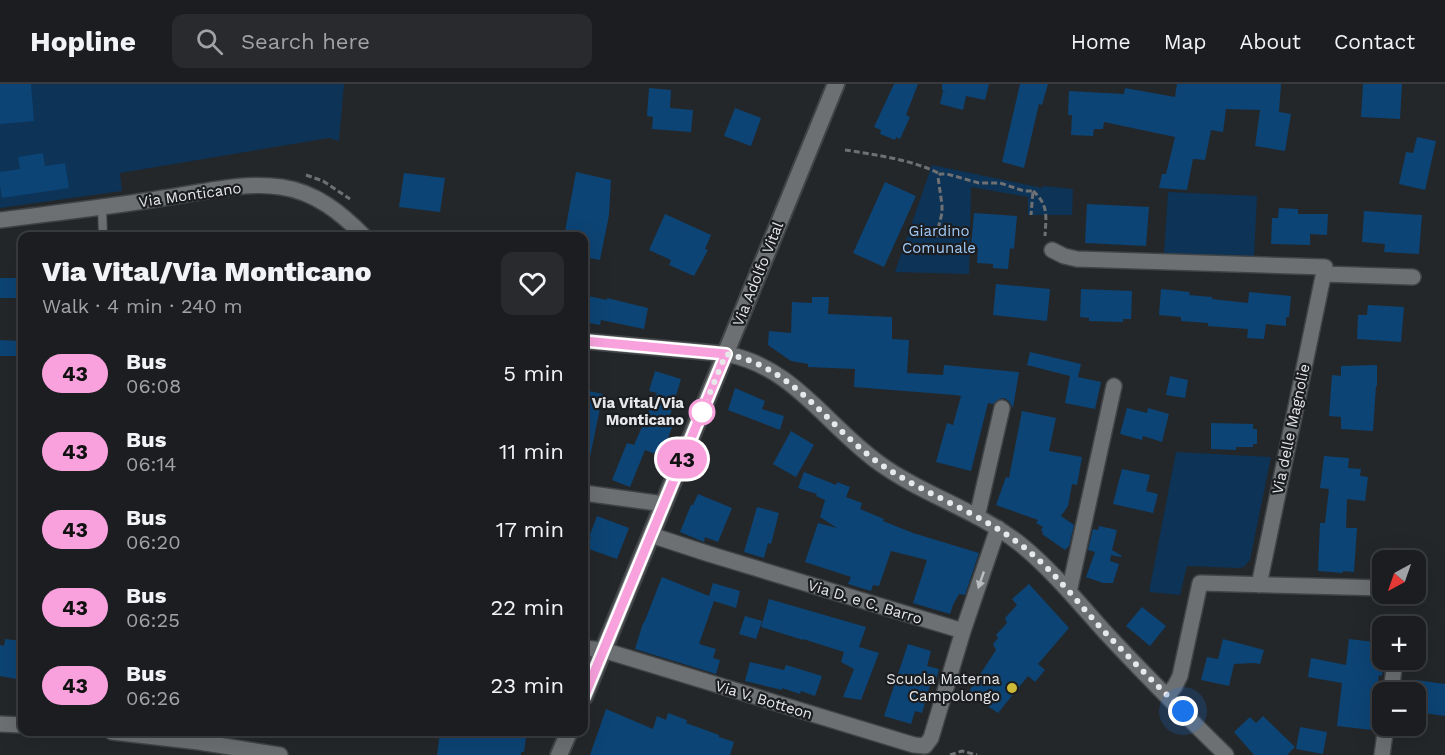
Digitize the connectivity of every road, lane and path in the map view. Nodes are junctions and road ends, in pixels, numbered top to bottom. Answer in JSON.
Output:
{"nodes":[{"id":1,"x":836,"y":84,"type":"edge"},
{"id":2,"x":845,"y":150,"type":"dead end"},
{"id":3,"x":940,"y":174,"type":"junction"},
{"id":4,"x":1033,"y":192,"type":"junction"},
{"id":5,"x":102,"y":207,"type":"junction"},
{"id":6,"x":1031,"y":215,"type":"dead end"},
{"id":7,"x":0,"y":220,"type":"edge"},
{"id":8,"x":104,"y":232,"type":"edge"},
{"id":9,"x":361,"y":232,"type":"edge"},
{"id":10,"x":936,"y":237,"type":"dead end"},
{"id":11,"x":1052,"y":250,"type":"joint"},
{"id":12,"x":1323,"y":274,"type":"junction"},
{"id":13,"x":1413,"y":277,"type":"dead end"},
{"id":14,"x":588,"y":341,"type":"edge"},
{"id":15,"x":726,"y":354,"type":"junction"},
{"id":16,"x":1114,"y":386,"type":"dead end"},
{"id":17,"x":1002,"y":408,"type":"dead end"},
{"id":18,"x":588,"y":494,"type":"edge"},
{"id":19,"x":664,"y":504,"type":"junction"},
{"id":20,"x":977,"y":517,"type":"junction"},
{"id":21,"x":998,"y":528,"type":"junction"},
{"id":22,"x":651,"y":536,"type":"junction"},
{"id":23,"x":1259,"y":585,"type":"junction"},
{"id":24,"x":1372,"y":588,"type":"edge"},
{"id":25,"x":1069,"y":592,"type":"junction"},
{"id":26,"x":963,"y":631,"type":"junction"},
{"id":27,"x":588,"y":648,"type":"edge"},
{"id":28,"x":603,"y":650,"type":"junction"},
{"id":29,"x":588,"y":687,"type":"edge"},
{"id":30,"x":1167,"y":696,"type":"junction"},
{"id":31,"x":0,"y":724,"type":"edge"},
{"id":32,"x":18,"y":725,"type":"edge"},
{"id":33,"x":144,"y":736,"type":"edge"},
{"id":34,"x":567,"y":736,"type":"edge"},
{"id":35,"x":1385,"y":736,"type":"edge"},
{"id":36,"x":199,"y":743,"type":"edge"},
{"id":37,"x":279,"y":755,"type":"edge"},
{"id":38,"x":559,"y":755,"type":"edge"},
{"id":39,"x":950,"y":755,"type":"edge"},
{"id":40,"x":976,"y":755,"type":"edge"},
{"id":41,"x":1226,"y":755,"type":"edge"},
{"id":42,"x":1382,"y":755,"type":"edge"}],
"edges":[{"from":1,"to":15,"type":"street","name":"Via Adolfo Vital"},
{"from":2,"to":3,"type":"path"},
{"from":3,"to":4,"type":"path"},
{"from":3,"to":10,"type":"path"},
{"from":4,"to":6,"type":"path"},
{"from":4,"to":11,"type":"path"},
{"from":5,"to":7,"type":"street","name":"Via Monticano"},
{"from":5,"to":8,"type":"lane"},
{"from":5,"to":9,"type":"street","name":"Via Monticano"},
{"from":11,"to":12,"type":"street"},
{"from":12,"to":13,"type":"street"},
{"from":12,"to":23,"type":"street","name":"Via delle Magnolie"},
{"from":14,"to":15,"type":"street"},
{"from":15,"to":19,"type":"street","name":"Via Adolfo Vital"},
{"from":15,"to":20,"type":"street"},
{"from":16,"to":25,"type":"street"},
{"from":17,"to":20,"type":"street"},
{"from":18,"to":19,"type":"street"},
{"from":19,"to":22,"type":"street","name":"Via Adolfo Vital"},
{"from":20,"to":21,"type":"street"},
{"from":21,"to":25,"type":"street"},
{"from":21,"to":26,"type":"street","one_way":true},
{"from":22,"to":26,"type":"street","name":"Via D. e C. Barro"},
{"from":22,"to":28,"type":"street","name":"Via Adolfo Vital"},
{"from":23,"to":24,"type":"street"},
{"from":23,"to":30,"type":"street"},
{"from":25,"to":30,"type":"street"},
{"from":26,"to":28,"type":"street","name":"Via V. Botteon"},
{"from":27,"to":28,"type":"street","name":"Via V. Botteon"},
{"from":28,"to":29,"type":"street","name":"Via Adolfo Vital"},
{"from":30,"to":41,"type":"street"},
{"from":31,"to":32,"type":"street"},
{"from":33,"to":36,"type":"street"},
{"from":34,"to":38,"type":"street"},
{"from":35,"to":42,"type":"street"},
{"from":36,"to":37,"type":"street"},
{"from":39,"to":40,"type":"path"}]}
